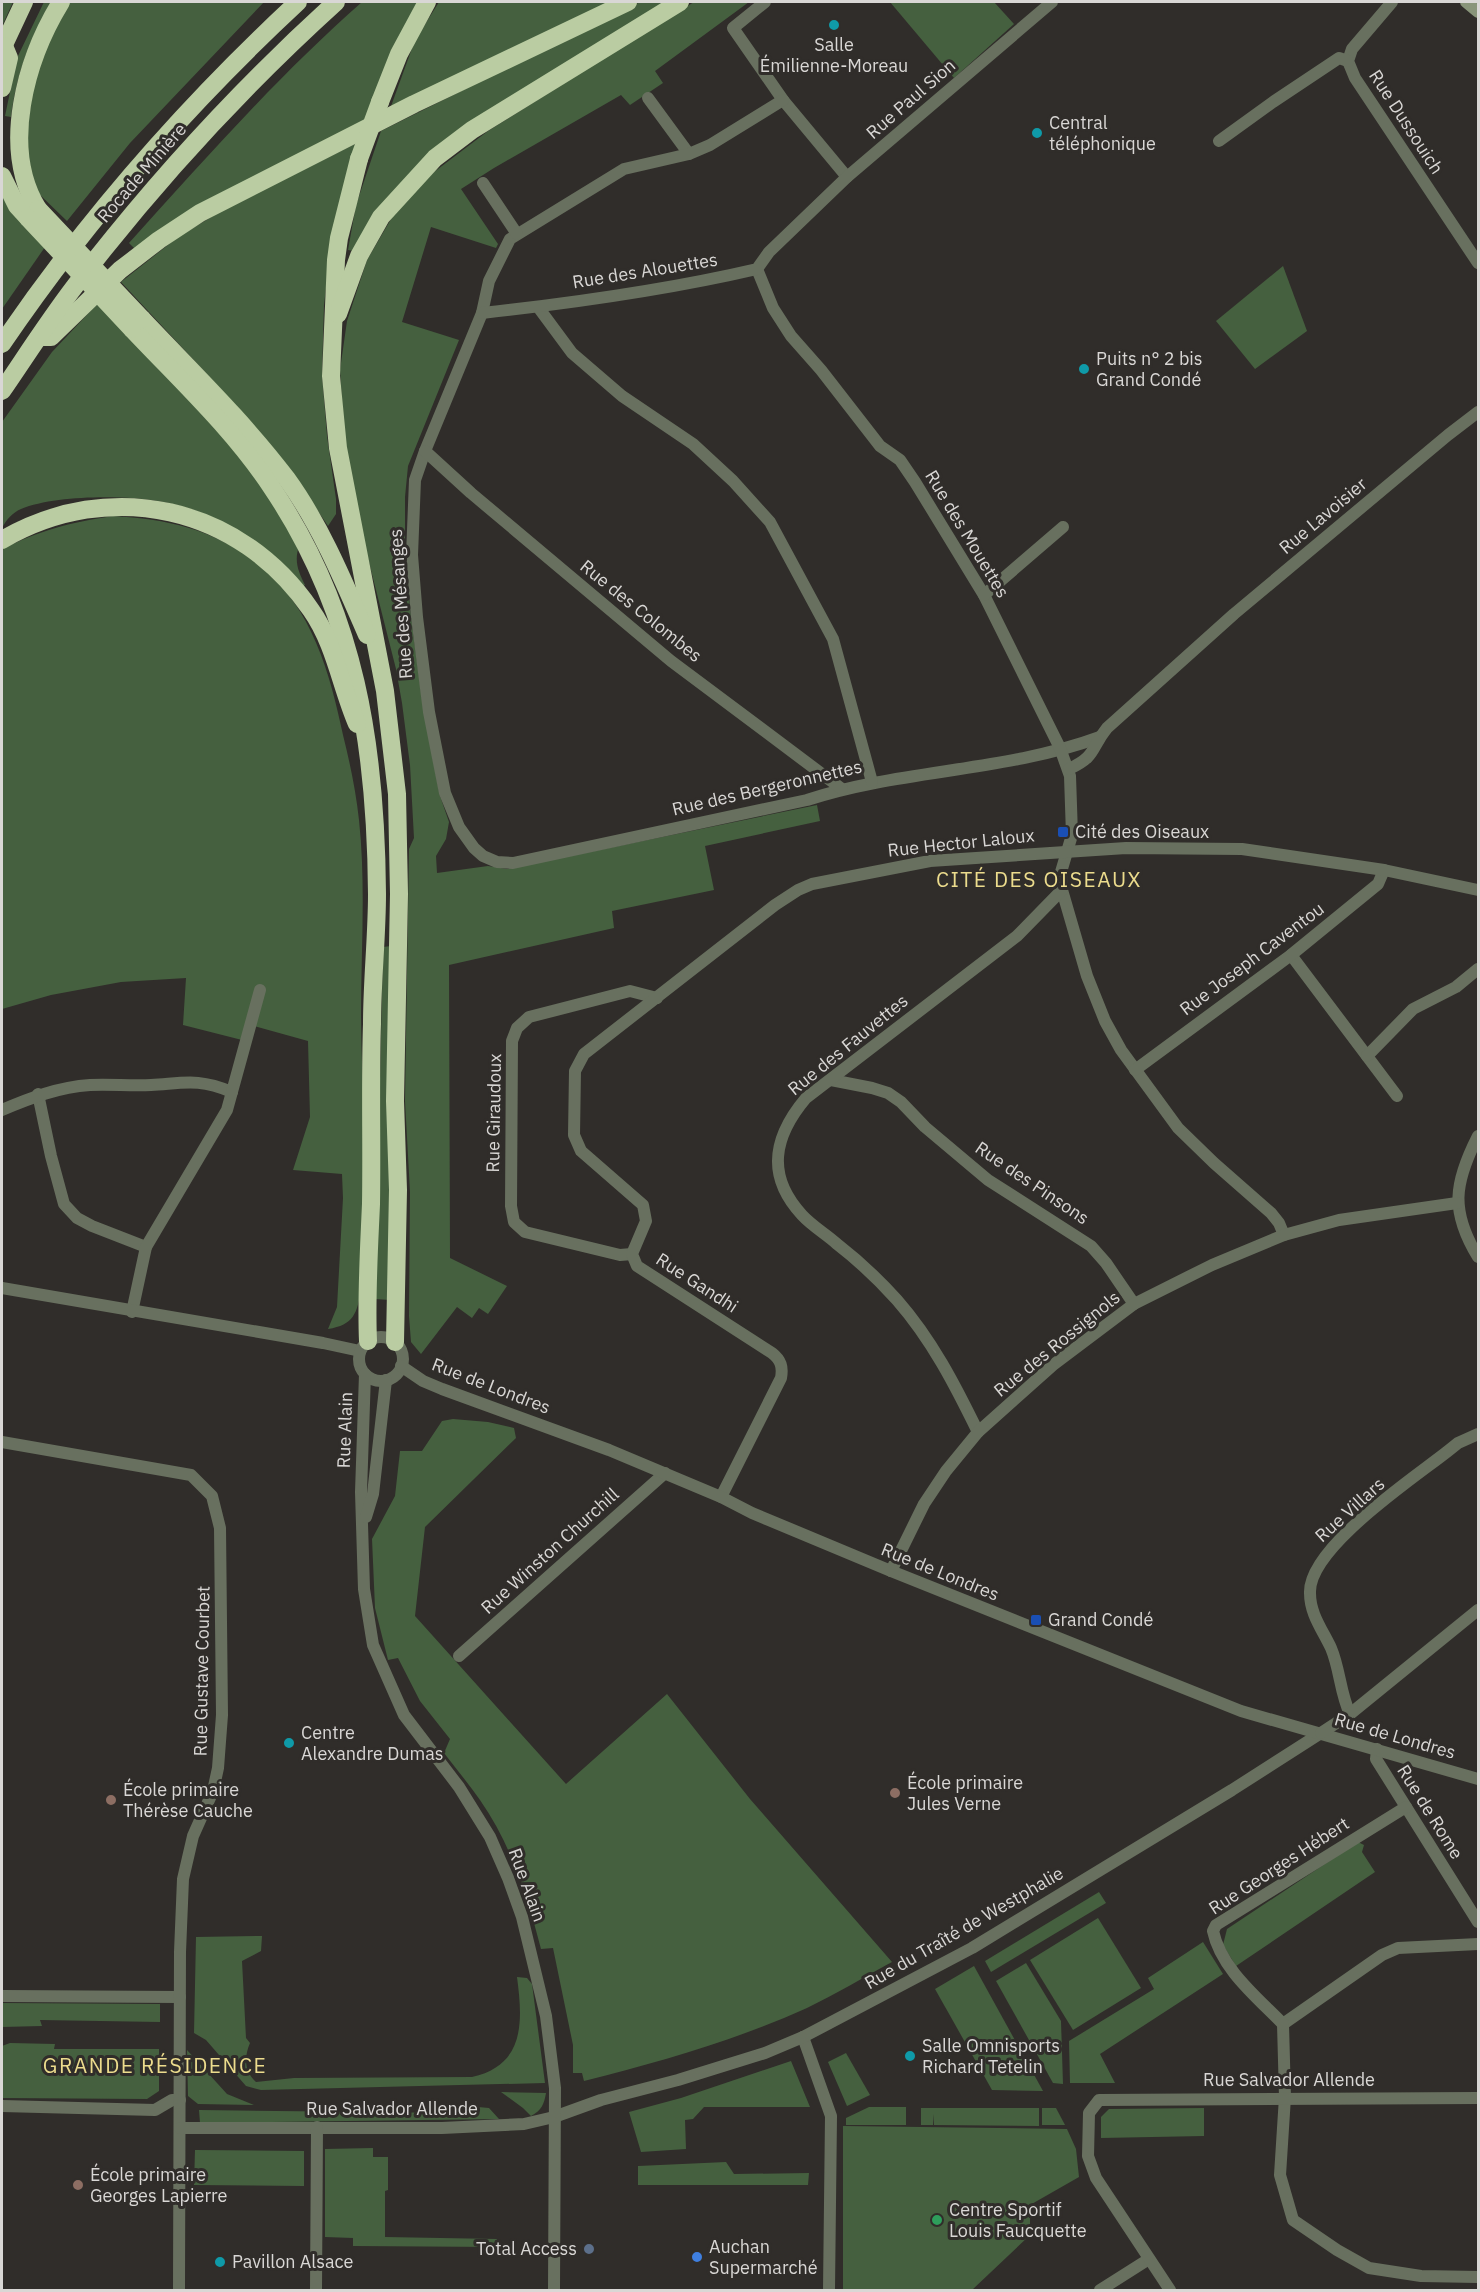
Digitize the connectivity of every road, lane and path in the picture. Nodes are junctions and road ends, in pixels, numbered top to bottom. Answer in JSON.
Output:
{"nodes":[{"id":1,"x":24,"y":2,"type":"edge"},
{"id":2,"x":61,"y":2,"type":"edge"},
{"id":3,"x":282,"y":2,"type":"edge"},
{"id":4,"x":298,"y":2,"type":"edge"},
{"id":5,"x":336,"y":2,"type":"edge"},
{"id":6,"x":427,"y":2,"type":"edge"},
{"id":7,"x":628,"y":2,"type":"edge"},
{"id":8,"x":680,"y":2,"type":"edge"},
{"id":9,"x":765,"y":2,"type":"edge"},
{"id":10,"x":1052,"y":2,"type":"edge"},
{"id":11,"x":1392,"y":2,"type":"edge"},
{"id":12,"x":1466,"y":2,"type":"edge"},
{"id":13,"x":1479,"y":12,"type":"edge"},
{"id":14,"x":274,"y":23,"type":"junction"},
{"id":15,"x":3,"y":47,"type":"edge"},
{"id":16,"x":1348,"y":61,"type":"junction"},
{"id":17,"x":2,"y":88,"type":"edge"},
{"id":18,"x":648,"y":98,"type":"dead end"},
{"id":19,"x":783,"y":100,"type":"junction"},
{"id":20,"x":1219,"y":141,"type":"dead end"},
{"id":21,"x":689,"y":154,"type":"junction"},
{"id":22,"x":2,"y":176,"type":"edge"},
{"id":23,"x":847,"y":177,"type":"junction"},
{"id":24,"x":483,"y":183,"type":"dead end"},
{"id":25,"x":33,"y":214,"type":"junction"},
{"id":26,"x":517,"y":234,"type":"junction"},
{"id":27,"x":1479,"y":263,"type":"edge"},
{"id":28,"x":756,"y":269,"type":"junction"},
{"id":29,"x":538,"y":307,"type":"junction"},
{"id":30,"x":482,"y":313,"type":"junction"},
{"id":31,"x":137,"y":324,"type":"junction"},
{"id":32,"x":331,"y":332,"type":"junction"},
{"id":33,"x":39,"y":337,"type":"junction"},
{"id":34,"x":2,"y":344,"type":"edge"},
{"id":35,"x":2,"y":391,"type":"edge"},
{"id":36,"x":1479,"y":412,"type":"edge"},
{"id":37,"x":425,"y":452,"type":"junction"},
{"id":38,"x":1063,"y":527,"type":"dead end"},
{"id":39,"x":2,"y":540,"type":"edge"},
{"id":40,"x":984,"y":595,"type":"junction"},
{"id":41,"x":382,"y":669,"type":"junction"},
{"id":42,"x":1100,"y":737,"type":"junction"},
{"id":43,"x":1060,"y":748,"type":"junction"},
{"id":44,"x":370,"y":753,"type":"junction"},
{"id":45,"x":1069,"y":769,"type":"junction"},
{"id":46,"x":872,"y":782,"type":"junction"},
{"id":47,"x":842,"y":789,"type":"junction"},
{"id":48,"x":1066,"y":852,"type":"junction"},
{"id":49,"x":483,"y":856,"type":"joint"},
{"id":50,"x":1384,"y":870,"type":"junction"},
{"id":51,"x":1062,"y":890,"type":"junction"},
{"id":52,"x":1479,"y":890,"type":"edge"},
{"id":53,"x":775,"y":905,"type":"joint"},
{"id":54,"x":1292,"y":955,"type":"junction"},
{"id":55,"x":1479,"y":969,"type":"edge"},
{"id":56,"x":260,"y":990,"type":"dead end"},
{"id":57,"x":657,"y":998,"type":"junction"},
{"id":58,"x":1366,"y":1056,"type":"junction"},
{"id":59,"x":1135,"y":1070,"type":"junction"},
{"id":60,"x":831,"y":1080,"type":"junction"},
{"id":61,"x":232,"y":1092,"type":"junction"},
{"id":62,"x":38,"y":1094,"type":"junction"},
{"id":63,"x":1397,"y":1096,"type":"dead end"},
{"id":64,"x":2,"y":1110,"type":"edge"},
{"id":65,"x":1479,"y":1136,"type":"edge"},
{"id":66,"x":1457,"y":1203,"type":"junction"},
{"id":67,"x":1284,"y":1235,"type":"junction"},
{"id":68,"x":146,"y":1247,"type":"junction"},
{"id":69,"x":632,"y":1254,"type":"junction"},
{"id":70,"x":1479,"y":1257,"type":"edge"},
{"id":71,"x":2,"y":1288,"type":"edge"},
{"id":72,"x":1134,"y":1304,"type":"junction"},
{"id":73,"x":132,"y":1311,"type":"junction"},
{"id":74,"x":395,"y":1342,"type":"junction"},
{"id":75,"x":364,"y":1346,"type":"junction"},
{"id":76,"x":401,"y":1366,"type":"junction"},
{"id":77,"x":365,"y":1374,"type":"junction"},
{"id":78,"x":386,"y":1380,"type":"junction"},
{"id":79,"x":978,"y":1432,"type":"junction"},
{"id":80,"x":1479,"y":1434,"type":"edge"},
{"id":81,"x":2,"y":1442,"type":"edge"},
{"id":82,"x":665,"y":1473,"type":"junction"},
{"id":83,"x":721,"y":1497,"type":"junction"},
{"id":84,"x":363,"y":1524,"type":"junction"},
{"id":85,"x":891,"y":1571,"type":"junction"},
{"id":86,"x":1479,"y":1610,"type":"edge"},
{"id":87,"x":459,"y":1656,"type":"dead end"},
{"id":88,"x":1350,"y":1714,"type":"junction"},
{"id":89,"x":1321,"y":1733,"type":"junction"},
{"id":90,"x":1377,"y":1749,"type":"junction"},
{"id":91,"x":1479,"y":1779,"type":"edge"},
{"id":92,"x":1406,"y":1806,"type":"junction"},
{"id":93,"x":1479,"y":1923,"type":"edge"},
{"id":94,"x":1479,"y":1944,"type":"edge"},
{"id":95,"x":2,"y":1996,"type":"edge"},
{"id":96,"x":180,"y":1997,"type":"junction"},
{"id":97,"x":1283,"y":2024,"type":"junction"},
{"id":98,"x":803,"y":2037,"type":"junction"},
{"id":99,"x":1285,"y":2097,"type":"junction"},
{"id":100,"x":1479,"y":2098,"type":"edge"},
{"id":101,"x":180,"y":2100,"type":"junction"},
{"id":102,"x":601,"y":2100,"type":"joint"},
{"id":103,"x":2,"y":2106,"type":"edge"},
{"id":104,"x":554,"y":2117,"type":"junction"},
{"id":105,"x":317,"y":2127,"type":"junction"},
{"id":106,"x":180,"y":2128,"type":"junction"},
{"id":107,"x":1149,"y":2259,"type":"junction"},
{"id":108,"x":1479,"y":2277,"type":"edge"},
{"id":109,"x":179,"y":2290,"type":"edge"},
{"id":110,"x":316,"y":2290,"type":"edge"},
{"id":111,"x":554,"y":2290,"type":"edge"},
{"id":112,"x":829,"y":2290,"type":"edge"},
{"id":113,"x":1100,"y":2290,"type":"edge"},
{"id":114,"x":1170,"y":2290,"type":"edge"}],
"edges":[{"from":1,"to":15,"type":"highway"},
{"from":2,"to":25,"type":"highway"},
{"from":3,"to":14,"type":"highway"},
{"from":4,"to":14,"type":"highway","name":"Rocade Minière"},
{"from":5,"to":33,"type":"highway","name":"Rocade Minière"},
{"from":6,"to":32,"type":"highway","bridge":true},
{"from":7,"to":33,"type":"highway"},
{"from":8,"to":32,"type":"highway"},
{"from":9,"to":19,"type":"street"},
{"from":10,"to":23,"type":"street","name":"Rue Paul Sion"},
{"from":11,"to":16,"type":"street","name":"Rue Dussouich"},
{"from":12,"to":13,"type":"main road"},
{"from":14,"to":34,"type":"highway","name":"Rocade Minière"},
{"from":15,"to":17,"type":"highway"},
{"from":16,"to":20,"type":"street"},
{"from":16,"to":27,"type":"street","name":"Rue Dussouich"},
{"from":18,"to":21,"type":"street"},
{"from":19,"to":21,"type":"street"},
{"from":19,"to":23,"type":"street"},
{"from":21,"to":26,"type":"street"},
{"from":22,"to":25,"type":"highway"},
{"from":23,"to":28,"type":"street","name":"Rue Paul Sion"},
{"from":24,"to":26,"type":"street"},
{"from":25,"to":31,"type":"highway","bridge":true},
{"from":26,"to":30,"type":"street","name":"Rue des Mésanges"},
{"from":28,"to":29,"type":"street","name":"Rue des Alouettes"},
{"from":28,"to":40,"type":"street","name":"Rue des Mouettes"},
{"from":29,"to":30,"type":"street","name":"Rue des Alouettes"},
{"from":29,"to":46,"type":"street"},
{"from":30,"to":37,"type":"street","name":"Rue des Mésanges"},
{"from":31,"to":41,"type":"highway"},
{"from":31,"to":44,"type":"highway"},
{"from":32,"to":41,"type":"highway"},
{"from":33,"to":35,"type":"highway","name":"Rocade Minière"},
{"from":36,"to":42,"type":"street","name":"Rue Lavoisier"},
{"from":37,"to":47,"type":"street","name":"Rue des Colombes"},
{"from":37,"to":49,"type":"street","name":"Rue des Mésanges"},
{"from":38,"to":40,"type":"street"},
{"from":39,"to":44,"type":"highway"},
{"from":40,"to":43,"type":"street","name":"Rue des Mouettes"},
{"from":41,"to":74,"type":"highway"},
{"from":42,"to":43,"type":"street","name":"Rue des Bergeronnettes"},
{"from":42,"to":45,"type":"street","name":"Rue Lavoisier"},
{"from":43,"to":45,"type":"street","name":"Rue des Mouettes"},
{"from":43,"to":46,"type":"street","name":"Rue des Bergeronnettes"},
{"from":44,"to":75,"type":"highway"},
{"from":45,"to":48,"type":"street","name":"Rue des Mouettes"},
{"from":46,"to":47,"type":"street","name":"Rue des Bergeronnettes"},
{"from":47,"to":49,"type":"street","name":"Rue des Bergeronnettes"},
{"from":48,"to":50,"type":"street","name":"Rue Hector Laloux"},
{"from":48,"to":51,"type":"street","name":"Rue des Mouettes"},
{"from":48,"to":53,"type":"street","name":"Rue Hector Laloux"},
{"from":50,"to":52,"type":"street","name":"Rue Hector Laloux"},
{"from":50,"to":54,"type":"street","name":"Rue Joseph Caventou"},
{"from":51,"to":59,"type":"street","name":"Rue des Mouettes"},
{"from":51,"to":60,"type":"street","name":"Rue des Fauvettes"},
{"from":53,"to":57,"type":"street","name":"Rue Gandhi"},
{"from":54,"to":58,"type":"street"},
{"from":54,"to":59,"type":"street","name":"Rue Joseph Caventou"},
{"from":55,"to":58,"type":"street"},
{"from":56,"to":61,"type":"street"},
{"from":57,"to":69,"type":"street","name":"Rue Gandhi"},
{"from":57,"to":69,"type":"street","name":"Rue Giraudoux"},
{"from":58,"to":63,"type":"street"},
{"from":59,"to":67,"type":"street","name":"Rue des Mouettes"},
{"from":60,"to":72,"type":"street","name":"Rue des Pinsons"},
{"from":60,"to":79,"type":"street","name":"Rue des Fauvettes"},
{"from":61,"to":62,"type":"street"},
{"from":61,"to":68,"type":"street"},
{"from":62,"to":64,"type":"street"},
{"from":62,"to":68,"type":"street"},
{"from":65,"to":66,"type":"street"},
{"from":66,"to":67,"type":"street","name":"Rue des Rossignols"},
{"from":66,"to":70,"type":"street"},
{"from":67,"to":72,"type":"street","name":"Rue des Rossignols"},
{"from":68,"to":73,"type":"street"},
{"from":69,"to":83,"type":"street","name":"Rue Gandhi"},
{"from":71,"to":73,"type":"street"},
{"from":72,"to":79,"type":"street","name":"Rue des Rossignols"},
{"from":73,"to":75,"type":"street"},
{"from":74,"to":75,"type":"street"},
{"from":74,"to":76,"type":"street"},
{"from":75,"to":77,"type":"street"},
{"from":76,"to":78,"type":"street"},
{"from":76,"to":82,"type":"street","name":"Rue de Londres"},
{"from":77,"to":78,"type":"street"},
{"from":77,"to":84,"type":"street","name":"Rue Alain"},
{"from":78,"to":84,"type":"street","name":"Rue Alain"},
{"from":79,"to":85,"type":"street","name":"Rue des Rossignols"},
{"from":80,"to":88,"type":"street","name":"Rue Villars"},
{"from":81,"to":96,"type":"street","name":"Rue Gustave Courbet"},
{"from":82,"to":83,"type":"street","name":"Rue de Londres"},
{"from":82,"to":87,"type":"street","name":"Rue Winston Churchill"},
{"from":83,"to":85,"type":"street","name":"Rue de Londres"},
{"from":84,"to":104,"type":"street","name":"Rue Alain"},
{"from":85,"to":89,"type":"street","name":"Rue de Londres"},
{"from":86,"to":88,"type":"street","name":"Rue du Traîté de Westphalie"},
{"from":88,"to":89,"type":"street","name":"Rue du Traîté de Westphalie"},
{"from":89,"to":90,"type":"street","name":"Rue de Londres"},
{"from":89,"to":98,"type":"street","name":"Rue du Traîté de Westphalie"},
{"from":90,"to":91,"type":"street","name":"Rue de Londres"},
{"from":90,"to":92,"type":"street","name":"Rue de Rome"},
{"from":92,"to":93,"type":"street","name":"Rue de Rome"},
{"from":92,"to":97,"type":"street","name":"Rue Georges Hébert"},
{"from":94,"to":97,"type":"street"},
{"from":95,"to":96,"type":"street"},
{"from":96,"to":101,"type":"street","name":"Rue Gustave Courbet"},
{"from":97,"to":99,"type":"street"},
{"from":98,"to":102,"type":"street","name":"Rue du Traîté de Westphalie"},
{"from":98,"to":112,"type":"street"},
{"from":99,"to":100,"type":"street","name":"Rue Salvador Allende"},
{"from":99,"to":107,"type":"street","name":"Rue Salvador Allende"},
{"from":99,"to":108,"type":"street"},
{"from":101,"to":103,"type":"street"},
{"from":101,"to":106,"type":"street","name":"Rue Gustave Courbet"},
{"from":102,"to":104,"type":"street","name":"Rue Salvador Allende"},
{"from":104,"to":105,"type":"street","name":"Rue Salvador Allende"},
{"from":104,"to":111,"type":"street","name":"Rue Alain"},
{"from":105,"to":106,"type":"street","name":"Rue Salvador Allende"},
{"from":105,"to":110,"type":"street"},
{"from":106,"to":109,"type":"street","name":"Rue Gustave Courbet"},
{"from":107,"to":113,"type":"street"},
{"from":107,"to":114,"type":"street"}]}
